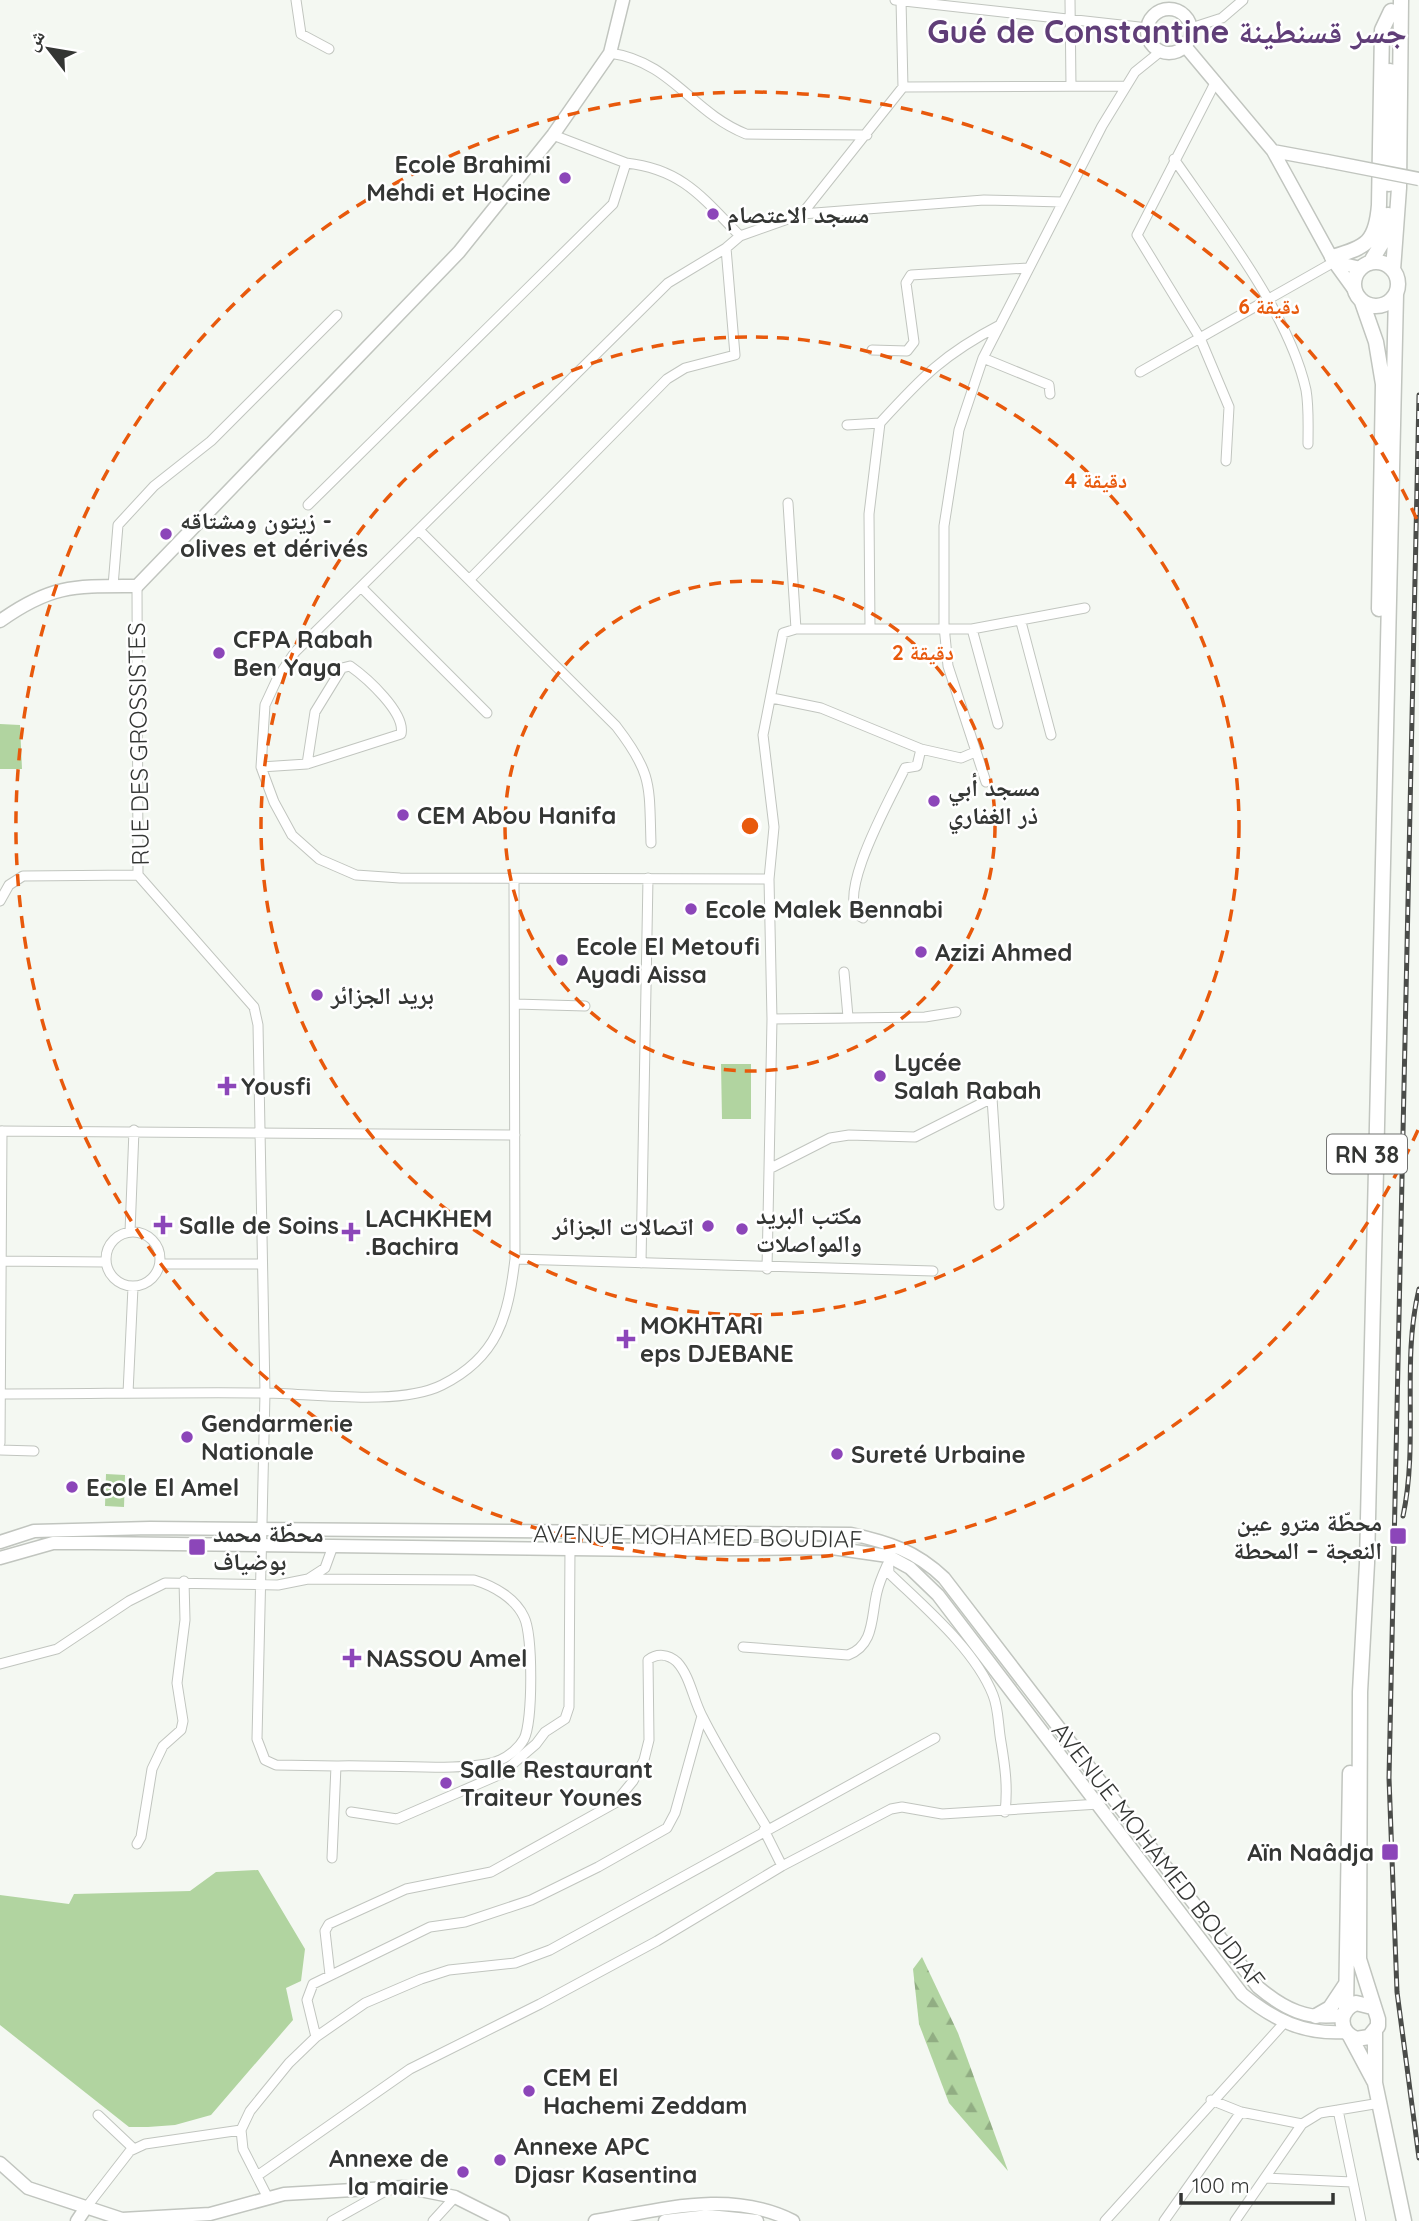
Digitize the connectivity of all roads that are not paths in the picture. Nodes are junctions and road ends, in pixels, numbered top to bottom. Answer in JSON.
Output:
{"nodes":[{"id":1,"x":296,"y":0,"type":"edge"},
{"id":2,"x":623,"y":0,"type":"edge"},
{"id":3,"x":895,"y":0,"type":"edge"},
{"id":4,"x":901,"y":0,"type":"edge"},
{"id":5,"x":1070,"y":0,"type":"edge"},
{"id":6,"x":1243,"y":0,"type":"edge"},
{"id":7,"x":1395,"y":4,"type":"edge"},
{"id":8,"x":1172,"y":5,"type":"edge"},
{"id":9,"x":1070,"y":20,"type":"junction"},
{"id":10,"x":1148,"y":28,"type":"junction"},
{"id":11,"x":1191,"y":28,"type":"junction"},
{"id":12,"x":1185,"y":46,"type":"junction"},
{"id":13,"x":329,"y":49,"type":"dead end"},
{"id":14,"x":1161,"y":51,"type":"junction"},
{"id":15,"x":610,"y":53,"type":"junction"},
{"id":16,"x":1216,"y":81,"type":"junction"},
{"id":17,"x":1071,"y":86,"type":"junction"},
{"id":18,"x":1125,"y":86,"type":"junction"},
{"id":19,"x":903,"y":87,"type":"junction"},
{"id":20,"x":553,"y":135,"type":"junction"},
{"id":21,"x":867,"y":135,"type":"junction"},
{"id":22,"x":1273,"y":151,"type":"junction"},
{"id":23,"x":1174,"y":159,"type":"junction"},
{"id":24,"x":626,"y":163,"type":"junction"},
{"id":25,"x":1419,"y":179,"type":"edge"},
{"id":26,"x":1062,"y":202,"type":"junction"},
{"id":27,"x":802,"y":214,"type":"junction"},
{"id":28,"x":740,"y":236,"type":"junction"},
{"id":29,"x":726,"y":248,"type":"junction"},
{"id":30,"x":1333,"y":259,"type":"junction"},
{"id":31,"x":1365,"y":266,"type":"junction"},
{"id":32,"x":1028,"y":268,"type":"junction"},
{"id":33,"x":1393,"y":270,"type":"junction"},
{"id":34,"x":1396,"y":293,"type":"junction"},
{"id":35,"x":1358,"y":296,"type":"junction"},
{"id":36,"x":1268,"y":302,"type":"junction"},
{"id":37,"x":337,"y":315,"type":"dead end"},
{"id":38,"x":1000,"y":325,"type":"junction"},
{"id":39,"x":1200,"y":338,"type":"junction"},
{"id":40,"x":872,"y":350,"type":"dead end"},
{"id":41,"x":983,"y":358,"type":"junction"},
{"id":42,"x":1140,"y":372,"type":"dead end"},
{"id":43,"x":1050,"y":394,"type":"dead end"},
{"id":44,"x":880,"y":423,"type":"junction"},
{"id":45,"x":847,"y":425,"type":"dead end"},
{"id":46,"x":1308,"y":444,"type":"dead end"},
{"id":47,"x":1226,"y":461,"type":"dead end"},
{"id":48,"x":788,"y":503,"type":"dead end"},
{"id":49,"x":308,"y":505,"type":"dead end"},
{"id":50,"x":419,"y":530,"type":"junction"},
{"id":51,"x":1385,"y":567,"type":"junction"},
{"id":52,"x":470,"y":579,"type":"junction"},
{"id":53,"x":113,"y":586,"type":"junction"},
{"id":54,"x":137,"y":586,"type":"junction"},
{"id":55,"x":362,"y":588,"type":"junction"},
{"id":56,"x":1085,"y":608,"type":"dead end"},
{"id":57,"x":0,"y":621,"type":"edge"},
{"id":58,"x":1021,"y":621,"type":"junction"},
{"id":59,"x":944,"y":626,"type":"junction"},
{"id":60,"x":870,"y":627,"type":"junction"},
{"id":61,"x":796,"y":629,"type":"junction"},
{"id":62,"x":972,"y":629,"type":"junction"},
{"id":63,"x":772,"y":698,"type":"junction"},
{"id":64,"x":487,"y":713,"type":"dead end"},
{"id":65,"x":998,"y":724,"type":"dead end"},
{"id":66,"x":1051,"y":735,"type":"dead end"},
{"id":67,"x":921,"y":749,"type":"junction"},
{"id":68,"x":975,"y":752,"type":"junction"},
{"id":69,"x":307,"y":764,"type":"junction"},
{"id":70,"x":261,"y":767,"type":"junction"},
{"id":71,"x":986,"y":782,"type":"dead end"},
{"id":72,"x":651,"y":843,"type":"dead end"},
{"id":73,"x":138,"y":875,"type":"junction"},
{"id":74,"x":648,"y":878,"type":"junction"},
{"id":75,"x":769,"y":879,"type":"junction"},
{"id":76,"x":514,"y":880,"type":"junction"},
{"id":77,"x":4,"y":883,"type":"edge"},
{"id":78,"x":0,"y":901,"type":"edge"},
{"id":79,"x":863,"y":918,"type":"dead end"},
{"id":80,"x":844,"y":972,"type":"dead end"},
{"id":81,"x":515,"y":1004,"type":"junction"},
{"id":82,"x":585,"y":1006,"type":"dead end"},
{"id":83,"x":956,"y":1012,"type":"dead end"},
{"id":84,"x":848,"y":1017,"type":"junction"},
{"id":85,"x":772,"y":1018,"type":"junction"},
{"id":86,"x":134,"y":1130,"type":"junction"},
{"id":87,"x":1,"y":1131,"type":"edge"},
{"id":88,"x":261,"y":1131,"type":"junction"},
{"id":89,"x":515,"y":1135,"type":"junction"},
{"id":90,"x":769,"y":1169,"type":"junction"},
{"id":91,"x":999,"y":1205,"type":"dead end"},
{"id":92,"x":130,"y":1232,"type":"junction"},
{"id":93,"x":515,"y":1259,"type":"junction"},
{"id":94,"x":1,"y":1262,"type":"edge"},
{"id":95,"x":106,"y":1262,"type":"junction"},
{"id":96,"x":641,"y":1263,"type":"junction"},
{"id":97,"x":160,"y":1264,"type":"junction"},
{"id":98,"x":261,"y":1264,"type":"junction"},
{"id":99,"x":767,"y":1269,"type":"junction"},
{"id":100,"x":933,"y":1271,"type":"dead end"},
{"id":101,"x":133,"y":1287,"type":"junction"},
{"id":102,"x":128,"y":1393,"type":"junction"},
{"id":103,"x":265,"y":1393,"type":"junction"},
{"id":104,"x":1,"y":1394,"type":"edge"},
{"id":105,"x":0,"y":1443,"type":"edge"},
{"id":106,"x":0,"y":1450,"type":"edge"},
{"id":107,"x":34,"y":1451,"type":"dead end"},
{"id":108,"x":263,"y":1530,"type":"junction"},
{"id":109,"x":0,"y":1542,"type":"edge"},
{"id":110,"x":889,"y":1542,"type":"junction"},
{"id":111,"x":263,"y":1545,"type":"junction"},
{"id":112,"x":333,"y":1546,"type":"junction"},
{"id":113,"x":570,"y":1546,"type":"junction"},
{"id":114,"x":0,"y":1558,"type":"edge"},
{"id":115,"x":887,"y":1560,"type":"junction"},
{"id":116,"x":309,"y":1579,"type":"junction"},
{"id":117,"x":184,"y":1581,"type":"junction"},
{"id":118,"x":262,"y":1585,"type":"junction"},
{"id":119,"x":743,"y":1647,"type":"dead end"},
{"id":120,"x":0,"y":1664,"type":"edge"},
{"id":121,"x":702,"y":1716,"type":"junction"},
{"id":122,"x":935,"y":1738,"type":"dead end"},
{"id":123,"x":336,"y":1766,"type":"junction"},
{"id":124,"x":1100,"y":1804,"type":"junction"},
{"id":125,"x":351,"y":1812,"type":"dead end"},
{"id":126,"x":1005,"y":1812,"type":"junction"},
{"id":127,"x":765,"y":1829,"type":"junction"},
{"id":128,"x":137,"y":1844,"type":"dead end"},
{"id":129,"x":332,"y":1858,"type":"dead end"},
{"id":130,"x":782,"y":1866,"type":"junction"},
{"id":131,"x":330,"y":1975,"type":"junction"},
{"id":132,"x":1347,"y":1983,"type":"junction"},
{"id":133,"x":1372,"y":2007,"type":"junction"},
{"id":134,"x":1345,"y":2012,"type":"junction"},
{"id":135,"x":1316,"y":2016,"type":"junction"},
{"id":136,"x":1284,"y":2023,"type":"junction"},
{"id":137,"x":1374,"y":2032,"type":"junction"},
{"id":138,"x":1348,"y":2034,"type":"junction"},
{"id":139,"x":316,"y":2037,"type":"junction"},
{"id":140,"x":1375,"y":2083,"type":"junction"},
{"id":141,"x":1211,"y":2100,"type":"junction"},
{"id":142,"x":1380,"y":2103,"type":"junction"},
{"id":143,"x":1338,"y":2110,"type":"junction"},
{"id":144,"x":1241,"y":2112,"type":"junction"},
{"id":145,"x":98,"y":2115,"type":"dead end"},
{"id":146,"x":1302,"y":2124,"type":"junction"},
{"id":147,"x":241,"y":2130,"type":"junction"},
{"id":148,"x":134,"y":2149,"type":"junction"},
{"id":149,"x":0,"y":2163,"type":"edge"},
{"id":150,"x":257,"y":2176,"type":"junction"},
{"id":151,"x":1265,"y":2178,"type":"junction"},
{"id":152,"x":1352,"y":2182,"type":"junction"},
{"id":153,"x":391,"y":2188,"type":"junction"},
{"id":154,"x":455,"y":2197,"type":"junction"},
{"id":155,"x":268,"y":2198,"type":"junction"},
{"id":156,"x":85,"y":2209,"type":"junction"},
{"id":157,"x":210,"y":2217,"type":"edge"},
{"id":158,"x":121,"y":2220,"type":"edge"},
{"id":159,"x":77,"y":2221,"type":"edge"},
{"id":160,"x":332,"y":2221,"type":"edge"},
{"id":161,"x":433,"y":2221,"type":"edge"},
{"id":162,"x":503,"y":2221,"type":"edge"},
{"id":163,"x":595,"y":2221,"type":"edge"},
{"id":164,"x":665,"y":2221,"type":"edge"},
{"id":165,"x":757,"y":2221,"type":"edge"},
{"id":166,"x":793,"y":2221,"type":"edge"},
{"id":167,"x":1105,"y":2221,"type":"edge"},
{"id":168,"x":1164,"y":2221,"type":"edge"},
{"id":169,"x":1235,"y":2221,"type":"edge"},
{"id":170,"x":1361,"y":2221,"type":"edge"},
{"id":171,"x":1404,"y":2221,"type":"edge"}],
"edges":[{"from":1,"to":13,"type":"street"},
{"from":2,"to":15,"type":"main road"},
{"from":3,"to":4,"type":"street"},
{"from":4,"to":9,"type":"street"},
{"from":4,"to":19,"type":"street"},
{"from":5,"to":9,"type":"street"},
{"from":6,"to":11,"type":"street"},
{"from":7,"to":30,"type":"main road"},
{"from":7,"to":31,"type":"main road"},
{"from":7,"to":33,"type":"main road","number":"RN 38"},
{"from":8,"to":10,"type":"main road"},
{"from":8,"to":11,"type":"main road"},
{"from":9,"to":10,"type":"street"},
{"from":9,"to":17,"type":"street"},
{"from":10,"to":14,"type":"main road"},
{"from":11,"to":12,"type":"main road"},
{"from":12,"to":14,"type":"main road"},
{"from":12,"to":16,"type":"main road"},
{"from":14,"to":18,"type":"street"},
{"from":15,"to":20,"type":"main road"},
{"from":15,"to":21,"type":"street"},
{"from":16,"to":22,"type":"main road"},
{"from":16,"to":23,"type":"street"},
{"from":17,"to":18,"type":"street"},
{"from":17,"to":19,"type":"street"},
{"from":18,"to":26,"type":"street"},
{"from":19,"to":21,"type":"street"},
{"from":20,"to":24,"type":"street"},
{"from":20,"to":54,"type":"main road"},
{"from":21,"to":27,"type":"street"},
{"from":22,"to":25,"type":"main road","bridge":true},
{"from":22,"to":30,"type":"main road"},
{"from":23,"to":36,"type":"street"},
{"from":23,"to":39,"type":"street"},
{"from":24,"to":28,"type":"street"},
{"from":24,"to":49,"type":"street"},
{"from":26,"to":27,"type":"street"},
{"from":26,"to":32,"type":"street"},
{"from":27,"to":28,"type":"street"},
{"from":28,"to":29,"type":"street"},
{"from":29,"to":50,"type":"street"},
{"from":29,"to":52,"type":"street"},
{"from":30,"to":31,"type":"main road"},
{"from":30,"to":35,"type":"main road"},
{"from":30,"to":36,"type":"street"},
{"from":31,"to":33,"type":"main road"},
{"from":31,"to":35,"type":"main road"},
{"from":32,"to":38,"type":"street"},
{"from":32,"to":40,"type":"street"},
{"from":33,"to":34,"type":"main road","number":"RN 38"},
{"from":34,"to":35,"type":"main road"},
{"from":34,"to":51,"type":"main road","number":"RN 38"},
{"from":35,"to":51,"type":"main road","number":"RN 38"},
{"from":36,"to":39,"type":"street"},
{"from":36,"to":46,"type":"street"},
{"from":37,"to":53,"type":"street"},
{"from":38,"to":41,"type":"street"},
{"from":38,"to":44,"type":"street"},
{"from":39,"to":42,"type":"street"},
{"from":39,"to":47,"type":"street"},
{"from":41,"to":43,"type":"street"},
{"from":41,"to":59,"type":"street"},
{"from":44,"to":45,"type":"street"},
{"from":44,"to":60,"type":"street"},
{"from":48,"to":61,"type":"street"},
{"from":50,"to":52,"type":"street"},
{"from":50,"to":55,"type":"street"},
{"from":51,"to":132,"type":"main road","number":"RN 38"},
{"from":51,"to":133,"type":"main road","number":"RN 38"},
{"from":52,"to":72,"type":"street"},
{"from":53,"to":54,"type":"main road"},
{"from":53,"to":57,"type":"main road"},
{"from":54,"to":73,"type":"street","name":"RUE DES GROSSISTES"},
{"from":55,"to":64,"type":"street"},
{"from":55,"to":70,"type":"street"},
{"from":56,"to":58,"type":"street"},
{"from":58,"to":62,"type":"street"},
{"from":58,"to":66,"type":"street"},
{"from":59,"to":60,"type":"street"},
{"from":59,"to":62,"type":"street"},
{"from":59,"to":68,"type":"street"},
{"from":60,"to":61,"type":"street"},
{"from":61,"to":63,"type":"street"},
{"from":62,"to":65,"type":"street"},
{"from":63,"to":67,"type":"street"},
{"from":63,"to":75,"type":"street"},
{"from":67,"to":68,"type":"street"},
{"from":67,"to":79,"type":"street"},
{"from":68,"to":71,"type":"street"},
{"from":69,"to":69,"type":"street"},
{"from":69,"to":70,"type":"street"},
{"from":70,"to":76,"type":"street"},
{"from":73,"to":77,"type":"street"},
{"from":73,"to":88,"type":"street","name":"RUE DES GROSSISTES"},
{"from":74,"to":75,"type":"street"},
{"from":74,"to":76,"type":"street"},
{"from":74,"to":96,"type":"street"},
{"from":75,"to":85,"type":"street"},
{"from":76,"to":81,"type":"street"},
{"from":77,"to":78,"type":"street"},
{"from":80,"to":84,"type":"street"},
{"from":81,"to":82,"type":"street"},
{"from":81,"to":89,"type":"street"},
{"from":83,"to":84,"type":"street"},
{"from":84,"to":85,"type":"street"},
{"from":85,"to":90,"type":"street"},
{"from":86,"to":87,"type":"street"},
{"from":86,"to":88,"type":"street"},
{"from":86,"to":92,"type":"street"},
{"from":87,"to":94,"type":"street"},
{"from":88,"to":89,"type":"street"},
{"from":88,"to":98,"type":"street","name":"RUE DES GROSSISTES"},
{"from":89,"to":93,"type":"street"},
{"from":90,"to":91,"type":"street"},
{"from":90,"to":99,"type":"street"},
{"from":92,"to":95,"type":"street"},
{"from":92,"to":97,"type":"street"},
{"from":93,"to":96,"type":"street"},
{"from":93,"to":103,"type":"street"},
{"from":94,"to":95,"type":"street"},
{"from":94,"to":104,"type":"street"},
{"from":95,"to":101,"type":"street"},
{"from":96,"to":99,"type":"street"},
{"from":97,"to":98,"type":"street"},
{"from":97,"to":101,"type":"street"},
{"from":98,"to":103,"type":"street","name":"RUE DES GROSSISTES"},
{"from":99,"to":100,"type":"street"},
{"from":101,"to":102,"type":"street"},
{"from":102,"to":103,"type":"street"},
{"from":102,"to":104,"type":"street"},
{"from":103,"to":108,"type":"street","name":"RUE DES GROSSISTES"},
{"from":104,"to":105,"type":"street"},
{"from":106,"to":107,"type":"street"},
{"from":108,"to":109,"type":"main road","name":"AVENUE MOHAMED BOUDIAF"},
{"from":108,"to":110,"type":"main road","name":"AVENUE MOHAMED BOUDIAF"},
{"from":108,"to":111,"type":"street","name":"RUE DES GROSSISTES"},
{"from":110,"to":115,"type":"street"},
{"from":110,"to":135,"type":"main road","name":"AVENUE MOHAMED BOUDIAF"},
{"from":111,"to":112,"type":"main road","name":"AVENUE MOHAMED BOUDIAF"},
{"from":111,"to":114,"type":"main road","name":"AVENUE MOHAMED BOUDIAF"},
{"from":111,"to":118,"type":"street","name":"RUE DES GROSSISTES"},
{"from":112,"to":113,"type":"main road","name":"AVENUE MOHAMED BOUDIAF"},
{"from":112,"to":116,"type":"street"},
{"from":113,"to":115,"type":"main road","name":"AVENUE MOHAMED BOUDIAF"},
{"from":113,"to":125,"type":"street"},
{"from":115,"to":119,"type":"street"},
{"from":115,"to":124,"type":"main road","name":"AVENUE MOHAMED BOUDIAF"},
{"from":115,"to":126,"type":"street"},
{"from":116,"to":118,"type":"street"},
{"from":116,"to":123,"type":"street","name":"RUE DES GROSSISTES"},
{"from":117,"to":118,"type":"street"},
{"from":117,"to":120,"type":"street"},
{"from":117,"to":128,"type":"street"},
{"from":118,"to":123,"type":"street","name":"RUE DES GROSSISTES"},
{"from":121,"to":127,"type":"street"},
{"from":121,"to":131,"type":"street"},
{"from":121,"to":131,"type":"street"},
{"from":122,"to":127,"type":"street"},
{"from":123,"to":129,"type":"street"},
{"from":124,"to":126,"type":"street"},
{"from":124,"to":136,"type":"main road","name":"AVENUE MOHAMED BOUDIAF"},
{"from":126,"to":130,"type":"street"},
{"from":127,"to":130,"type":"street"},
{"from":127,"to":139,"type":"street"},
{"from":130,"to":150,"type":"street"},
{"from":131,"to":139,"type":"street"},
{"from":132,"to":134,"type":"main road","number":"RN 38"},
{"from":132,"to":135,"type":"main road"},
{"from":133,"to":134,"type":"main road"},
{"from":133,"to":137,"type":"main road","number":"RN 38"},
{"from":134,"to":135,"type":"main road","name":"AVENUE MOHAMED BOUDIAF"},
{"from":134,"to":138,"type":"main road","number":"RN 38"},
{"from":136,"to":138,"type":"main road","name":"AVENUE MOHAMED BOUDIAF"},
{"from":136,"to":141,"type":"street"},
{"from":137,"to":138,"type":"main road"},
{"from":137,"to":140,"type":"main road","number":"RN 38"},
{"from":138,"to":140,"type":"main road","number":"RN 38"},
{"from":139,"to":147,"type":"street"},
{"from":140,"to":142,"type":"main road","number":"RN 38"},
{"from":141,"to":144,"type":"street"},
{"from":141,"to":167,"type":"street"},
{"from":142,"to":143,"type":"street"},
{"from":142,"to":171,"type":"main road","number":"RN 38"},
{"from":143,"to":146,"type":"street"},
{"from":143,"to":152,"type":"street"},
{"from":144,"to":146,"type":"street"},
{"from":144,"to":168,"type":"street"},
{"from":145,"to":148,"type":"street"},
{"from":146,"to":151,"type":"street"},
{"from":147,"to":148,"type":"street"},
{"from":147,"to":150,"type":"street"},
{"from":148,"to":156,"type":"street"},
{"from":149,"to":156,"type":"main road"},
{"from":150,"to":155,"type":"street"},
{"from":151,"to":152,"type":"street"},
{"from":151,"to":169,"type":"street"},
{"from":152,"to":170,"type":"street"},
{"from":153,"to":154,"type":"main road"},
{"from":153,"to":155,"type":"main road"},
{"from":153,"to":160,"type":"street"},
{"from":154,"to":161,"type":"street"},
{"from":154,"to":162,"type":"main road"},
{"from":155,"to":157,"type":"main road"},
{"from":156,"to":158,"type":"main road"},
{"from":156,"to":159,"type":"main road"},
{"from":157,"to":158,"type":"main road"},
{"from":163,"to":166,"type":"main road"},
{"from":164,"to":165,"type":"main road"}]}
